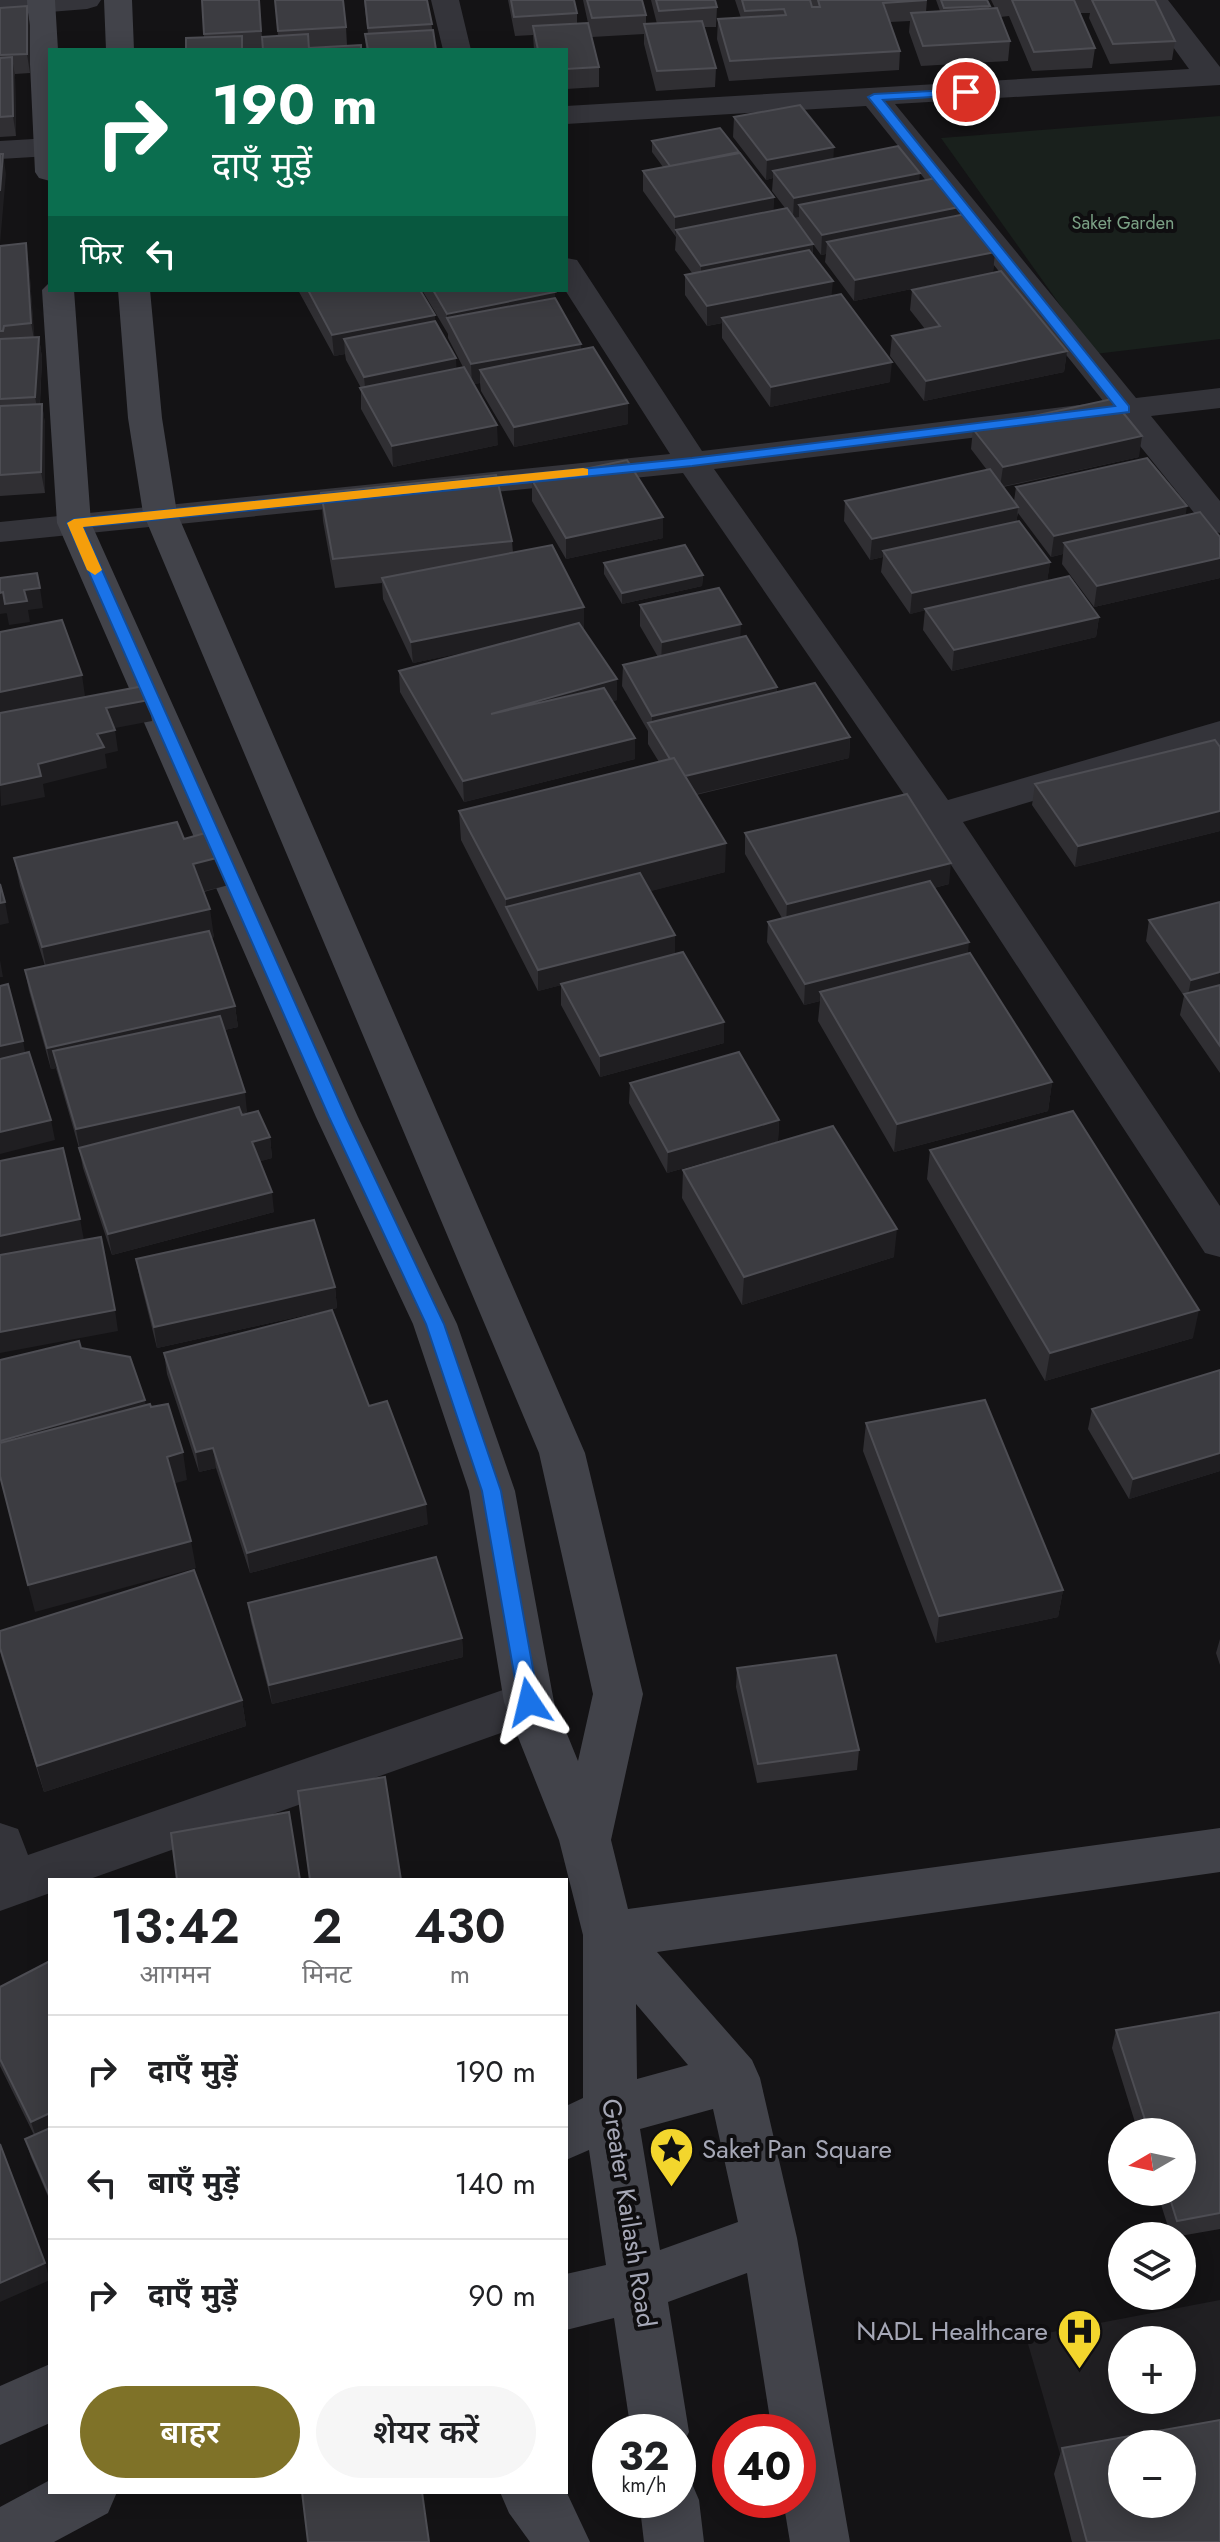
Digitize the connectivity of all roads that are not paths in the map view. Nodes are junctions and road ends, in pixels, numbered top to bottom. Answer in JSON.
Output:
{"nodes":[{"id":1,"x":87,"y":0,"type":"edge"},
{"id":2,"x":118,"y":0,"type":"edge"},
{"id":3,"x":445,"y":0,"type":"edge"},
{"id":4,"x":1153,"y":0,"type":"edge"},
{"id":5,"x":41,"y":2,"type":"edge"},
{"id":6,"x":0,"y":7,"type":"edge"},
{"id":7,"x":120,"y":48,"type":"edge"},
{"id":8,"x":457,"y":48,"type":"edge"},
{"id":9,"x":1215,"y":76,"type":"edge"},
{"id":10,"x":874,"y":97,"type":"junction"},
{"id":11,"x":568,"y":115,"type":"edge"},
{"id":12,"x":48,"y":136,"type":"edge"},
{"id":13,"x":0,"y":150,"type":"edge"},
{"id":14,"x":48,"y":155,"type":"edge"},
{"id":15,"x":568,"y":270,"type":"edge"},
{"id":16,"x":58,"y":292,"type":"edge"},
{"id":17,"x":134,"y":292,"type":"edge"},
{"id":18,"x":1220,"y":398,"type":"edge"},
{"id":19,"x":1124,"y":409,"type":"junction"},
{"id":20,"x":692,"y":462,"type":"junction"},
{"id":21,"x":160,"y":513,"type":"junction"},
{"id":22,"x":74,"y":523,"type":"junction"},
{"id":23,"x":1220,"y":523,"type":"edge"},
{"id":24,"x":0,"y":532,"type":"edge"},
{"id":25,"x":1220,"y":733,"type":"edge"},
{"id":26,"x":939,"y":816,"type":"junction"},
{"id":27,"x":1220,"y":1241,"type":"edge"},
{"id":28,"x":529,"y":1702,"type":"junction"},
{"id":29,"x":585,"y":1840,"type":"junction"},
{"id":30,"x":1220,"y":1850,"type":"edge"},
{"id":31,"x":4,"y":1872,"type":"edge"},
{"id":32,"x":609,"y":1935,"type":"junction"},
{"id":33,"x":733,"y":2078,"type":"junction"},
{"id":34,"x":588,"y":2123,"type":"edge"},
{"id":35,"x":769,"y":2238,"type":"junction"},
{"id":36,"x":639,"y":2285,"type":"junction"},
{"id":37,"x":568,"y":2302,"type":"edge"},
{"id":38,"x":48,"y":2394,"type":"edge"},
{"id":39,"x":657,"y":2414,"type":"edge"},
{"id":40,"x":0,"y":2416,"type":"edge"},
{"id":41,"x":83,"y":2494,"type":"edge"},
{"id":42,"x":531,"y":2494,"type":"edge"},
{"id":43,"x":671,"y":2518,"type":"edge"},
{"id":44,"x":0,"y":2539,"type":"edge"},
{"id":45,"x":560,"y":2542,"type":"edge"},
{"id":46,"x":674,"y":2542,"type":"edge"},
{"id":47,"x":820,"y":2542,"type":"edge"}],
"edges":[{"from":1,"to":5,"type":"street"},
{"from":2,"to":7,"type":"street"},
{"from":3,"to":8,"type":"street"},
{"from":4,"to":9,"type":"street"},
{"from":5,"to":6,"type":"street"},
{"from":5,"to":12,"type":"street"},
{"from":9,"to":10,"type":"street"},
{"from":10,"to":11,"type":"street"},
{"from":10,"to":19,"type":"street"},
{"from":13,"to":14,"type":"street"},
{"from":15,"to":20,"type":"street"},
{"from":16,"to":22,"type":"street"},
{"from":17,"to":21,"type":"street"},
{"from":18,"to":19,"type":"street"},
{"from":19,"to":20,"type":"street"},
{"from":19,"to":23,"type":"street"},
{"from":20,"to":21,"type":"street"},
{"from":20,"to":26,"type":"street"},
{"from":21,"to":22,"type":"street"},
{"from":21,"to":29,"type":"street"},
{"from":22,"to":24,"type":"street"},
{"from":22,"to":28,"type":"street"},
{"from":25,"to":26,"type":"street"},
{"from":26,"to":27,"type":"street"},
{"from":28,"to":29,"type":"street"},
{"from":28,"to":31,"type":"street"},
{"from":29,"to":32,"type":"street"},
{"from":30,"to":32,"type":"street"},
{"from":32,"to":33,"type":"street"},
{"from":32,"to":34,"type":"street","name":"Greater Kailash Road"},
{"from":33,"to":34,"type":"street"},
{"from":33,"to":35,"type":"street"},
{"from":34,"to":36,"type":"street","name":"Greater Kailash Road"},
{"from":35,"to":36,"type":"street"},
{"from":35,"to":47,"type":"street"},
{"from":36,"to":37,"type":"street"},
{"from":36,"to":39,"type":"street","name":"Greater Kailash Road"},
{"from":38,"to":40,"type":"street"},
{"from":41,"to":44,"type":"street"},
{"from":42,"to":45,"type":"street"},
{"from":43,"to":46,"type":"street"}]}
